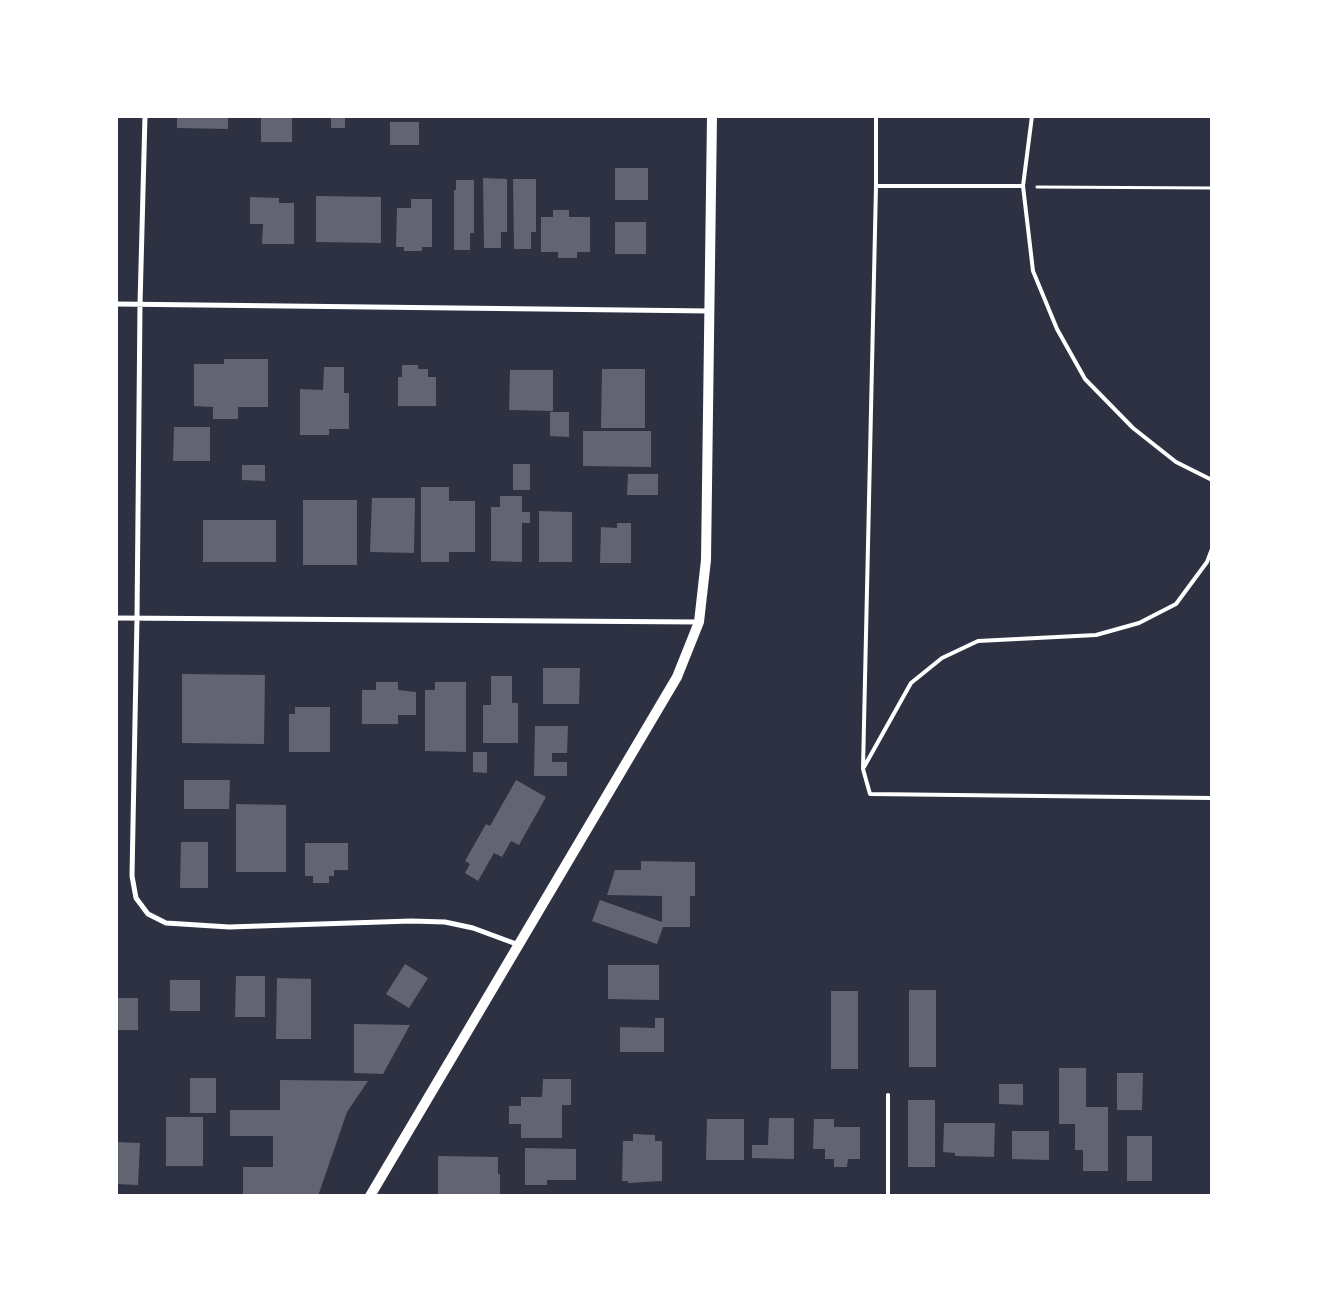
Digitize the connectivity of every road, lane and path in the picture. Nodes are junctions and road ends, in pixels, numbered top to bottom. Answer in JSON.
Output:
{"nodes":[{"id":1,"x":145,"y":116,"type":"edge"},
{"id":2,"x":712,"y":116,"type":"edge"},
{"id":3,"x":876,"y":116,"type":"edge"},
{"id":4,"x":1032,"y":116,"type":"edge"},
{"id":5,"x":876,"y":186,"type":"junction"},
{"id":6,"x":1023,"y":186,"type":"junction"},
{"id":7,"x":1212,"y":188,"type":"edge"},
{"id":8,"x":116,"y":304,"type":"edge"},
{"id":9,"x":140,"y":304,"type":"junction"},
{"id":10,"x":710,"y":311,"type":"junction"},
{"id":11,"x":1212,"y":480,"type":"edge"},
{"id":12,"x":1212,"y":549,"type":"edge"},
{"id":13,"x":116,"y":618,"type":"edge"},
{"id":14,"x":137,"y":618,"type":"junction"},
{"id":15,"x":699,"y":622,"type":"junction"},
{"id":16,"x":863,"y":770,"type":"junction"},
{"id":17,"x":1212,"y":798,"type":"edge"},
{"id":18,"x":519,"y":945,"type":"junction"},
{"id":19,"x":888,"y":1095,"type":"dead end"},
{"id":20,"x":370,"y":1196,"type":"edge"},
{"id":21,"x":888,"y":1196,"type":"edge"}],
"edges":[{"from":1,"to":9,"type":"street"},
{"from":2,"to":10,"type":"main road"},
{"from":3,"to":5,"type":"lane"},
{"from":4,"to":6,"type":"lane"},
{"from":5,"to":6,"type":"lane"},
{"from":5,"to":16,"type":"lane"},
{"from":6,"to":7,"type":"path"},
{"from":6,"to":11,"type":"lane"},
{"from":8,"to":9,"type":"street"},
{"from":9,"to":10,"type":"street"},
{"from":9,"to":14,"type":"street"},
{"from":10,"to":15,"type":"main road"},
{"from":12,"to":16,"type":"lane"},
{"from":13,"to":14,"type":"street"},
{"from":14,"to":15,"type":"street"},
{"from":14,"to":18,"type":"street"},
{"from":15,"to":18,"type":"main road"},
{"from":16,"to":17,"type":"lane"},
{"from":18,"to":20,"type":"main road"},
{"from":19,"to":21,"type":"lane"}]}
